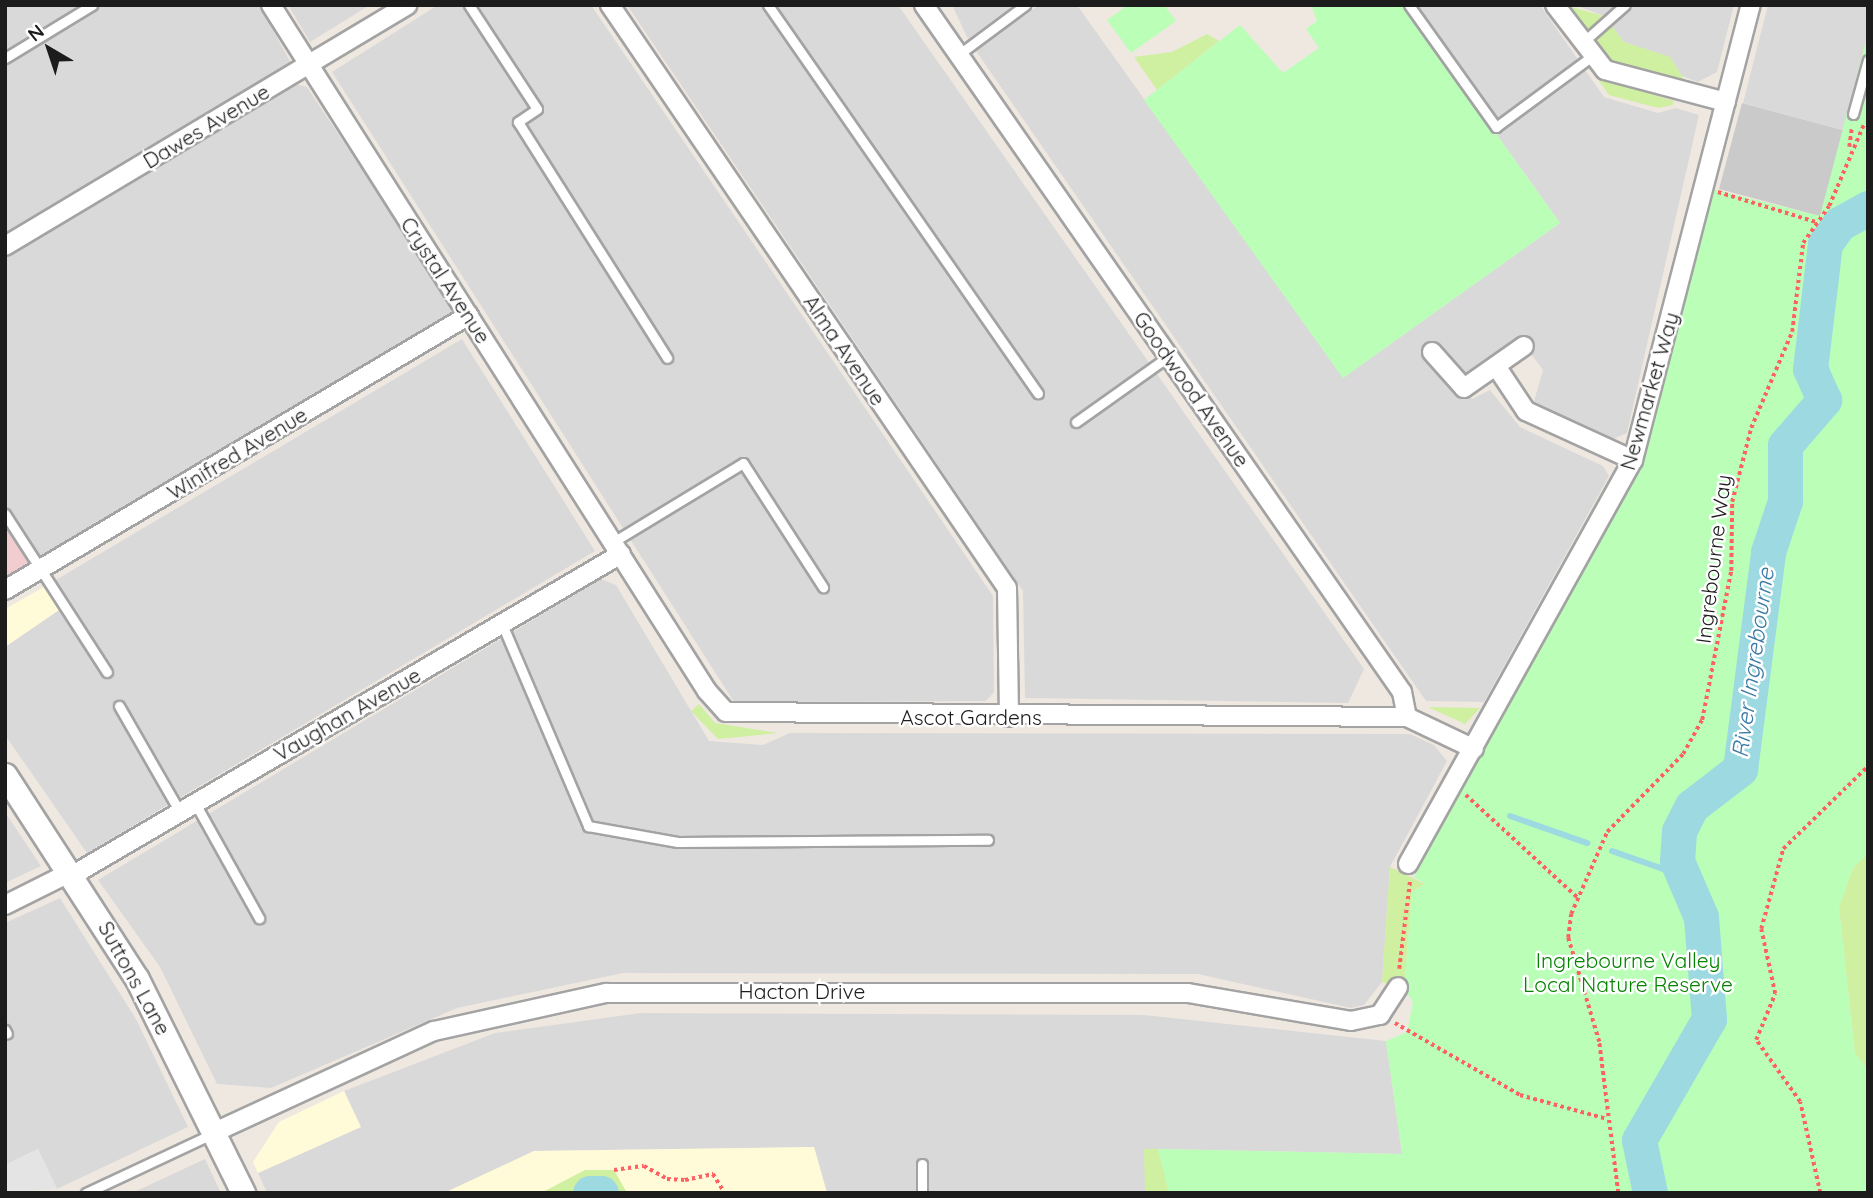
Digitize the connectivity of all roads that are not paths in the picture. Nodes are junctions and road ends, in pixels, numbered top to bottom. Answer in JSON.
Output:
{"nodes":[{"id":1,"x":92,"y":5,"type":"edge"},
{"id":2,"x":271,"y":5,"type":"edge"},
{"id":3,"x":407,"y":5,"type":"edge"},
{"id":4,"x":468,"y":5,"type":"edge"},
{"id":5,"x":610,"y":5,"type":"edge"},
{"id":6,"x":768,"y":5,"type":"edge"},
{"id":7,"x":924,"y":5,"type":"edge"},
{"id":8,"x":1026,"y":5,"type":"edge"},
{"id":9,"x":1409,"y":5,"type":"edge"},
{"id":10,"x":1555,"y":5,"type":"edge"},
{"id":11,"x":1625,"y":5,"type":"edge"},
{"id":12,"x":1752,"y":5,"type":"edge"},
{"id":13,"x":1587,"y":50,"type":"junction"},
{"id":14,"x":958,"y":55,"type":"junction"},
{"id":15,"x":5,"y":58,"type":"edge"},
{"id":16,"x":1868,"y":60,"type":"edge"},
{"id":17,"x":307,"y":65,"type":"junction"},
{"id":18,"x":1726,"y":102,"type":"junction"},
{"id":19,"x":1853,"y":114,"type":"road end"},
{"id":20,"x":5,"y":246,"type":"edge"},
{"id":21,"x":469,"y":315,"type":"junction"},
{"id":22,"x":1524,"y":346,"type":"dead end"},
{"id":23,"x":1432,"y":352,"type":"dead end"},
{"id":24,"x":1170,"y":356,"type":"junction"},
{"id":25,"x":667,"y":358,"type":"dead end"},
{"id":26,"x":1496,"y":366,"type":"junction"},
{"id":27,"x":1038,"y":393,"type":"dead end"},
{"id":28,"x":1076,"y":422,"type":"dead end"},
{"id":29,"x":1633,"y":460,"type":"junction"},
{"id":30,"x":5,"y":514,"type":"edge"},
{"id":31,"x":617,"y":548,"type":"junction"},
{"id":32,"x":39,"y":571,"type":"junction"},
{"id":33,"x":823,"y":586,"type":"dead end"},
{"id":34,"x":5,"y":590,"type":"edge"},
{"id":35,"x":502,"y":624,"type":"junction"},
{"id":36,"x":107,"y":672,"type":"dead end"},
{"id":37,"x":119,"y":706,"type":"dead end"},
{"id":38,"x":1009,"y":716,"type":"junction"},
{"id":39,"x":1407,"y":717,"type":"junction"},
{"id":40,"x":1474,"y":749,"type":"junction"},
{"id":41,"x":5,"y":775,"type":"edge"},
{"id":42,"x":187,"y":807,"type":"junction"},
{"id":43,"x":988,"y":840,"type":"dead end"},
{"id":44,"x":1408,"y":864,"type":"road end"},
{"id":45,"x":72,"y":873,"type":"junction"},
{"id":46,"x":5,"y":905,"type":"edge"},
{"id":47,"x":259,"y":918,"type":"dead end"},
{"id":48,"x":1398,"y":987,"type":"road end"},
{"id":49,"x":215,"y":1132,"type":"junction"},
{"id":50,"x":922,"y":1164,"type":"dead end"},
{"id":51,"x":86,"y":1193,"type":"edge"},
{"id":52,"x":243,"y":1193,"type":"edge"},
{"id":53,"x":922,"y":1193,"type":"edge"}],
"edges":[{"from":1,"to":15,"type":"lane"},
{"from":2,"to":17,"type":"street","name":"Crystal Avenue"},
{"from":3,"to":17,"type":"street","name":"Dawes Avenue"},
{"from":4,"to":25,"type":"lane"},
{"from":5,"to":38,"type":"street","name":"Alma Avenue"},
{"from":6,"to":27,"type":"lane"},
{"from":7,"to":14,"type":"street","name":"Goodwood Avenue"},
{"from":8,"to":14,"type":"lane"},
{"from":9,"to":13,"type":"lane"},
{"from":10,"to":13,"type":"street"},
{"from":11,"to":13,"type":"lane"},
{"from":12,"to":18,"type":"street","name":"Newmarket Way"},
{"from":13,"to":18,"type":"street"},
{"from":14,"to":24,"type":"street","name":"Goodwood Avenue"},
{"from":16,"to":19,"type":"lane"},
{"from":17,"to":20,"type":"street","name":"Dawes Avenue"},
{"from":17,"to":21,"type":"street","name":"Crystal Avenue"},
{"from":18,"to":29,"type":"street","name":"Newmarket Way"},
{"from":21,"to":31,"type":"street","name":"Crystal Avenue"},
{"from":21,"to":32,"type":"street","name":"Winifred Avenue"},
{"from":22,"to":26,"type":"street"},
{"from":23,"to":26,"type":"street"},
{"from":24,"to":28,"type":"lane"},
{"from":24,"to":39,"type":"street","name":"Goodwood Avenue"},
{"from":26,"to":29,"type":"street"},
{"from":29,"to":40,"type":"street","name":"Newmarket Way"},
{"from":30,"to":32,"type":"lane"},
{"from":31,"to":33,"type":"lane"},
{"from":31,"to":35,"type":"street","name":"Vaughan Avenue"},
{"from":31,"to":38,"type":"street","name":"Ascot Gardens"},
{"from":32,"to":34,"type":"street","name":"Winifred Avenue"},
{"from":32,"to":36,"type":"lane"},
{"from":35,"to":42,"type":"street","name":"Vaughan Avenue"},
{"from":35,"to":43,"type":"lane"},
{"from":37,"to":42,"type":"lane"},
{"from":38,"to":39,"type":"street","name":"Ascot Gardens"},
{"from":39,"to":40,"type":"street"},
{"from":40,"to":44,"type":"street","name":"Newmarket Way"},
{"from":41,"to":45,"type":"street","name":"Suttons Lane"},
{"from":42,"to":45,"type":"street","name":"Vaughan Avenue"},
{"from":42,"to":47,"type":"lane"},
{"from":45,"to":46,"type":"street","name":"Vaughan Avenue"},
{"from":45,"to":49,"type":"street","name":"Suttons Lane"},
{"from":48,"to":49,"type":"street","name":"Hacton Drive"},
{"from":49,"to":51,"type":"lane"},
{"from":49,"to":52,"type":"street","name":"Suttons Lane"},
{"from":50,"to":53,"type":"lane"}]}
